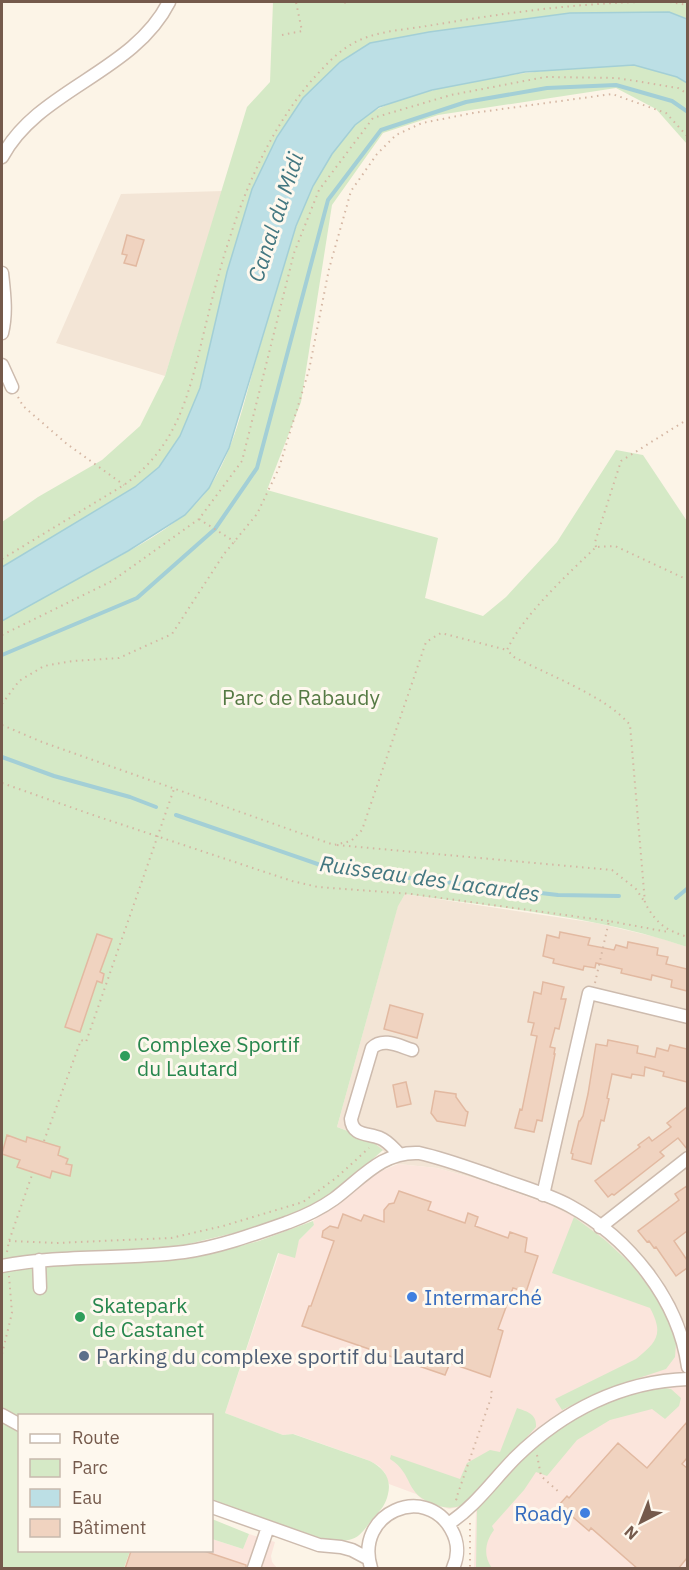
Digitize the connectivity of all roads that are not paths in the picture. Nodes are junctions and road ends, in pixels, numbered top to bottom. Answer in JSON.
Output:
{"nodes":[{"id":1,"x":169,"y":2,"type":"edge"},
{"id":2,"x":2,"y":157,"type":"edge"},
{"id":3,"x":2,"y":273,"type":"edge"},
{"id":4,"x":2,"y":333,"type":"edge"},
{"id":5,"x":2,"y":365,"type":"edge"},
{"id":6,"x":12,"y":387,"type":"road end"},
{"id":7,"x":687,"y":1017,"type":"edge"},
{"id":8,"x":412,"y":1050,"type":"dead end"},
{"id":9,"x":399,"y":1154,"type":"junction"},
{"id":10,"x":687,"y":1158,"type":"edge"},
{"id":11,"x":543,"y":1195,"type":"junction"},
{"id":12,"x":600,"y":1227,"type":"junction"},
{"id":13,"x":39,"y":1260,"type":"junction"},
{"id":14,"x":5,"y":1265,"type":"edge"},
{"id":15,"x":40,"y":1288,"type":"dead end"},
{"id":16,"x":687,"y":1367,"type":"edge"},
{"id":17,"x":687,"y":1379,"type":"edge"},
{"id":18,"x":2,"y":1415,"type":"edge"},
{"id":19,"x":18,"y":1424,"type":"edge"},
{"id":20,"x":213,"y":1507,"type":"edge"},
{"id":21,"x":448,"y":1524,"type":"junction"},
{"id":22,"x":268,"y":1527,"type":"junction"},
{"id":23,"x":369,"y":1541,"type":"junction"},
{"id":24,"x":341,"y":1546,"type":"junction"},
{"id":25,"x":370,"y":1564,"type":"edge"},
{"id":26,"x":456,"y":1566,"type":"edge"},
{"id":27,"x":257,"y":1568,"type":"edge"}],
"edges":[{"from":1,"to":2,"type":"street"},
{"from":3,"to":4,"type":"street"},
{"from":5,"to":6,"type":"street"},
{"from":7,"to":11,"type":"street"},
{"from":8,"to":9,"type":"street"},
{"from":9,"to":11,"type":"street"},
{"from":9,"to":13,"type":"street"},
{"from":10,"to":12,"type":"street"},
{"from":11,"to":12,"type":"street"},
{"from":12,"to":16,"type":"street"},
{"from":13,"to":14,"type":"street"},
{"from":13,"to":15,"type":"street"},
{"from":17,"to":21,"type":"street"},
{"from":18,"to":19,"type":"street"},
{"from":20,"to":22,"type":"street"},
{"from":21,"to":23,"type":"street"},
{"from":21,"to":26,"type":"street"},
{"from":22,"to":24,"type":"street"},
{"from":22,"to":27,"type":"street"},
{"from":23,"to":24,"type":"street"},
{"from":23,"to":25,"type":"street"},
{"from":24,"to":25,"type":"street"}]}
